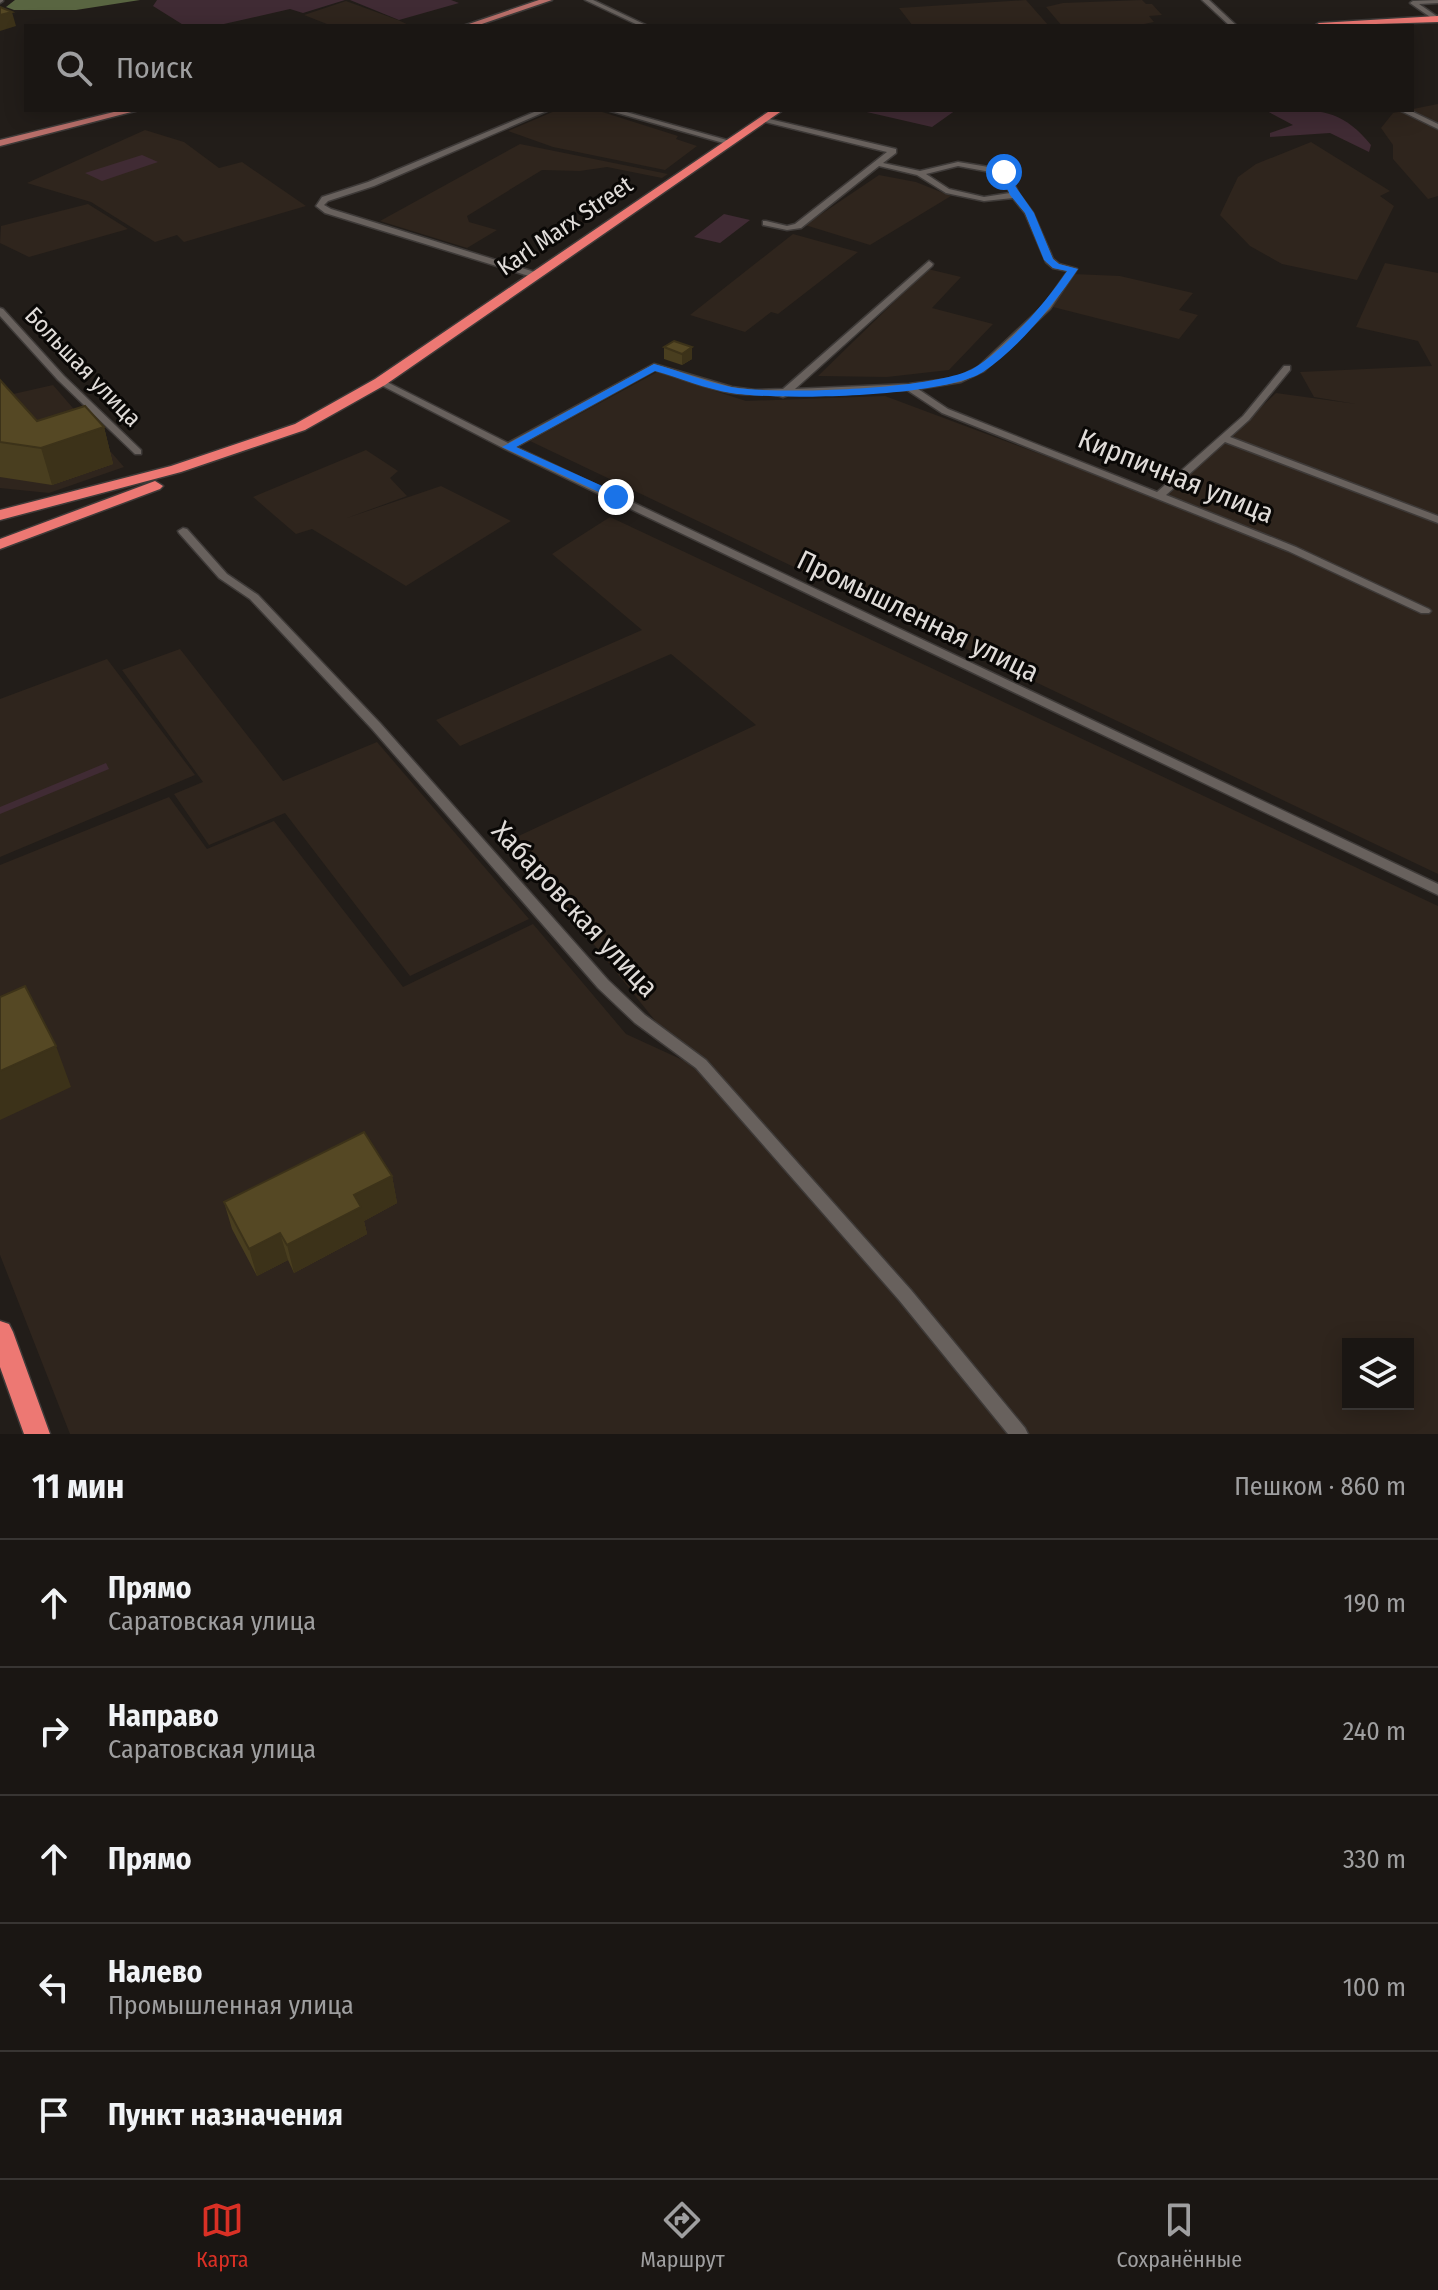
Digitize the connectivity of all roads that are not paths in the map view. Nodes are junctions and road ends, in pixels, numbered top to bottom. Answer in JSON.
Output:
{"nodes":[{"id":1,"x":548,"y":0,"type":"edge"},
{"id":2,"x":588,"y":0,"type":"edge"},
{"id":3,"x":613,"y":0,"type":"edge"},
{"id":4,"x":1205,"y":0,"type":"edge"},
{"id":5,"x":1438,"y":1,"type":"edge"},
{"id":6,"x":615,"y":14,"type":"junction"},
{"id":7,"x":1437,"y":19,"type":"edge"},
{"id":8,"x":473,"y":24,"type":"edge"},
{"id":9,"x":640,"y":24,"type":"edge"},
{"id":10,"x":1232,"y":24,"type":"edge"},
{"id":11,"x":1353,"y":24,"type":"edge"},
{"id":12,"x":126,"y":112,"type":"edge"},
{"id":13,"x":540,"y":112,"type":"edge"},
{"id":14,"x":618,"y":112,"type":"edge"},
{"id":15,"x":775,"y":112,"type":"edge"},
{"id":16,"x":1407,"y":112,"type":"edge"},
{"id":17,"x":764,"y":119,"type":"junction"},
{"id":18,"x":1438,"y":127,"type":"edge"},
{"id":19,"x":730,"y":142,"type":"junction"},
{"id":20,"x":0,"y":143,"type":"edge"},
{"id":21,"x":879,"y":164,"type":"junction"},
{"id":22,"x":920,"y":173,"type":"junction"},
{"id":23,"x":1015,"y":195,"type":"junction"},
{"id":24,"x":766,"y":223,"type":"dead end"},
{"id":25,"x":929,"y":264,"type":"dead end"},
{"id":26,"x":535,"y":275,"type":"junction"},
{"id":27,"x":0,"y":311,"type":"edge"},
{"id":28,"x":1287,"y":368,"type":"dead end"},
{"id":29,"x":380,"y":382,"type":"junction"},
{"id":30,"x":909,"y":387,"type":"junction"},
{"id":31,"x":783,"y":394,"type":"junction"},
{"id":32,"x":1224,"y":438,"type":"junction"},
{"id":33,"x":508,"y":447,"type":"junction"},
{"id":34,"x":138,"y":452,"type":"dead end"},
{"id":35,"x":181,"y":476,"type":"junction"},
{"id":36,"x":1160,"y":495,"type":"junction"},
{"id":37,"x":49,"y":503,"type":"junction"},
{"id":38,"x":0,"y":509,"type":"edge"},
{"id":39,"x":0,"y":515,"type":"edge"},
{"id":40,"x":1438,"y":520,"type":"edge"},
{"id":41,"x":0,"y":525,"type":"edge"},
{"id":42,"x":183,"y":531,"type":"dead end"},
{"id":43,"x":0,"y":544,"type":"edge"},
{"id":44,"x":1425,"y":611,"type":"dead end"},
{"id":45,"x":1438,"y":890,"type":"edge"},
{"id":46,"x":0,"y":1332,"type":"edge"},
{"id":47,"x":37,"y":1434,"type":"edge"},
{"id":48,"x":1019,"y":1434,"type":"edge"}],
"edges":[{"from":1,"to":8,"type":"main road"},
{"from":2,"to":6,"type":"street"},
{"from":3,"to":6,"type":"street"},
{"from":4,"to":10,"type":"street"},
{"from":5,"to":7,"type":"street"},
{"from":6,"to":9,"type":"street"},
{"from":7,"to":11,"type":"highway"},
{"from":12,"to":20,"type":"main road"},
{"from":13,"to":26,"type":"street"},
{"from":14,"to":19,"type":"street"},
{"from":15,"to":17,"type":"highway","name":"Karl Marx Street"},
{"from":16,"to":18,"type":"street"},
{"from":17,"to":19,"type":"highway","name":"Karl Marx Street"},
{"from":17,"to":21,"type":"street"},
{"from":19,"to":26,"type":"highway","name":"Karl Marx Street"},
{"from":21,"to":22,"type":"street"},
{"from":21,"to":24,"type":"street"},
{"from":22,"to":23,"type":"street"},
{"from":22,"to":23,"type":"street"},
{"from":23,"to":30,"type":"street"},
{"from":25,"to":31,"type":"street"},
{"from":26,"to":29,"type":"highway","name":"Karl Marx Street"},
{"from":27,"to":34,"type":"street","name":"Большая улица"},
{"from":28,"to":32,"type":"street"},
{"from":29,"to":33,"type":"street","name":"Промышленная улица"},
{"from":29,"to":35,"type":"highway","name":"Karl Marx Street"},
{"from":29,"to":37,"type":"highway","name":"Karl Marx Street"},
{"from":30,"to":31,"type":"street"},
{"from":30,"to":36,"type":"street","name":"Кирпичная улица"},
{"from":31,"to":33,"type":"street"},
{"from":32,"to":36,"type":"street"},
{"from":32,"to":40,"type":"street"},
{"from":33,"to":45,"type":"street","name":"Промышленная улица"},
{"from":35,"to":41,"type":"highway"},
{"from":35,"to":43,"type":"highway"},
{"from":36,"to":44,"type":"street","name":"Кирпичная улица"},
{"from":37,"to":38,"type":"highway"},
{"from":37,"to":39,"type":"highway","name":"Karl Marx Street"},
{"from":42,"to":48,"type":"street","name":"Хабаровская улица"},
{"from":46,"to":47,"type":"highway"}]}
